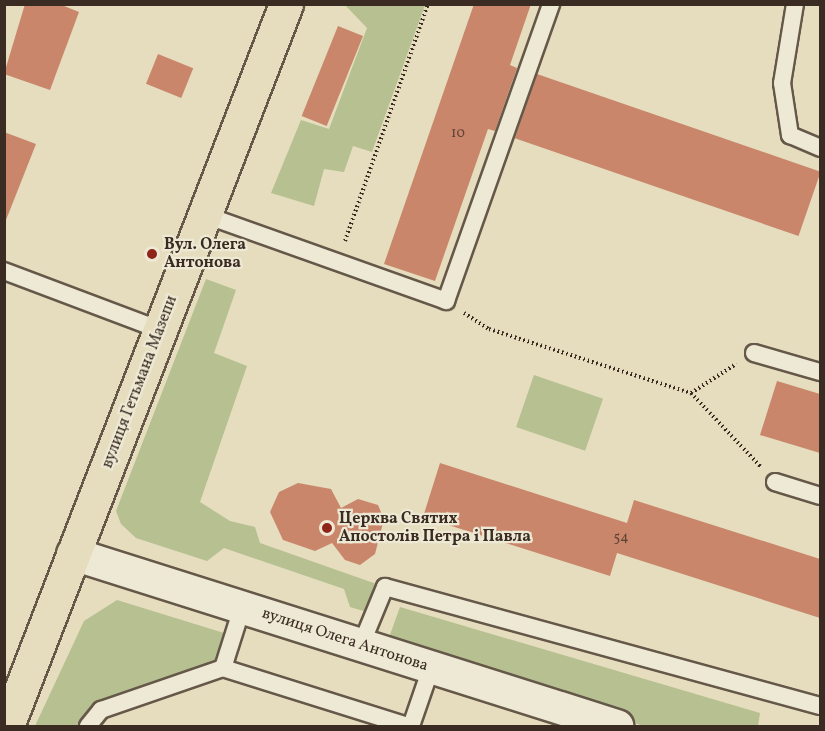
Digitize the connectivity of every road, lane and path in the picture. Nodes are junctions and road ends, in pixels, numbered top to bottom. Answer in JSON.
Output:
{"nodes":[{"id":1,"x":286,"y":4,"type":"edge"},
{"id":2,"x":428,"y":4,"type":"edge"},
{"id":3,"x":551,"y":4,"type":"edge"},
{"id":4,"x":795,"y":4,"type":"edge"},
{"id":5,"x":820,"y":148,"type":"edge"},
{"id":6,"x":205,"y":215,"type":"junction"},
{"id":7,"x":337,"y":262,"type":"junction"},
{"id":8,"x":4,"y":271,"type":"edge"},
{"id":9,"x":446,"y":301,"type":"junction"},
{"id":10,"x":160,"y":330,"type":"junction"},
{"id":11,"x":754,"y":353,"type":"joint"},
{"id":12,"x":820,"y":372,"type":"edge"},
{"id":13,"x":691,"y":393,"type":"junction"},
{"id":14,"x":775,"y":482,"type":"joint"},
{"id":15,"x":820,"y":496,"type":"edge"},
{"id":16,"x":74,"y":554,"type":"junction"},
{"id":17,"x":243,"y":608,"type":"junction"},
{"id":18,"x":361,"y":645,"type":"junction"},
{"id":19,"x":223,"y":668,"type":"junction"},
{"id":20,"x":431,"y":668,"type":"junction"},
{"id":21,"x":820,"y":706,"type":"edge"},
{"id":22,"x":7,"y":726,"type":"edge"},
{"id":23,"x":88,"y":726,"type":"edge"},
{"id":24,"x":409,"y":726,"type":"edge"},
{"id":25,"x":617,"y":726,"type":"edge"}],
"edges":[{"from":1,"to":6,"type":"main road","name":"вулиця Гетьмана Мазепи"},
{"from":2,"to":7,"type":"path"},
{"from":3,"to":9,"type":"lane"},
{"from":4,"to":5,"type":"lane"},
{"from":6,"to":7,"type":"lane"},
{"from":6,"to":10,"type":"main road","name":"вулиця Гетьмана Мазепи"},
{"from":7,"to":9,"type":"lane"},
{"from":8,"to":10,"type":"lane"},
{"from":9,"to":13,"type":"path"},
{"from":10,"to":16,"type":"main road","name":"вулиця Гетьмана Мазепи"},
{"from":11,"to":12,"type":"lane"},
{"from":11,"to":13,"type":"path"},
{"from":13,"to":14,"type":"path"},
{"from":14,"to":15,"type":"lane"},
{"from":16,"to":17,"type":"street","name":"вулиця Олега Антонова"},
{"from":16,"to":22,"type":"main road","name":"вулиця Гетьмана Мазепи"},
{"from":17,"to":18,"type":"street","name":"вулиця Олега Антонова"},
{"from":17,"to":19,"type":"lane"},
{"from":18,"to":20,"type":"street","name":"вулиця Олега Антонова"},
{"from":18,"to":21,"type":"lane"},
{"from":19,"to":23,"type":"lane"},
{"from":19,"to":24,"type":"lane"},
{"from":20,"to":24,"type":"lane"},
{"from":20,"to":25,"type":"street","name":"вулиця Олега Антонова"}]}
